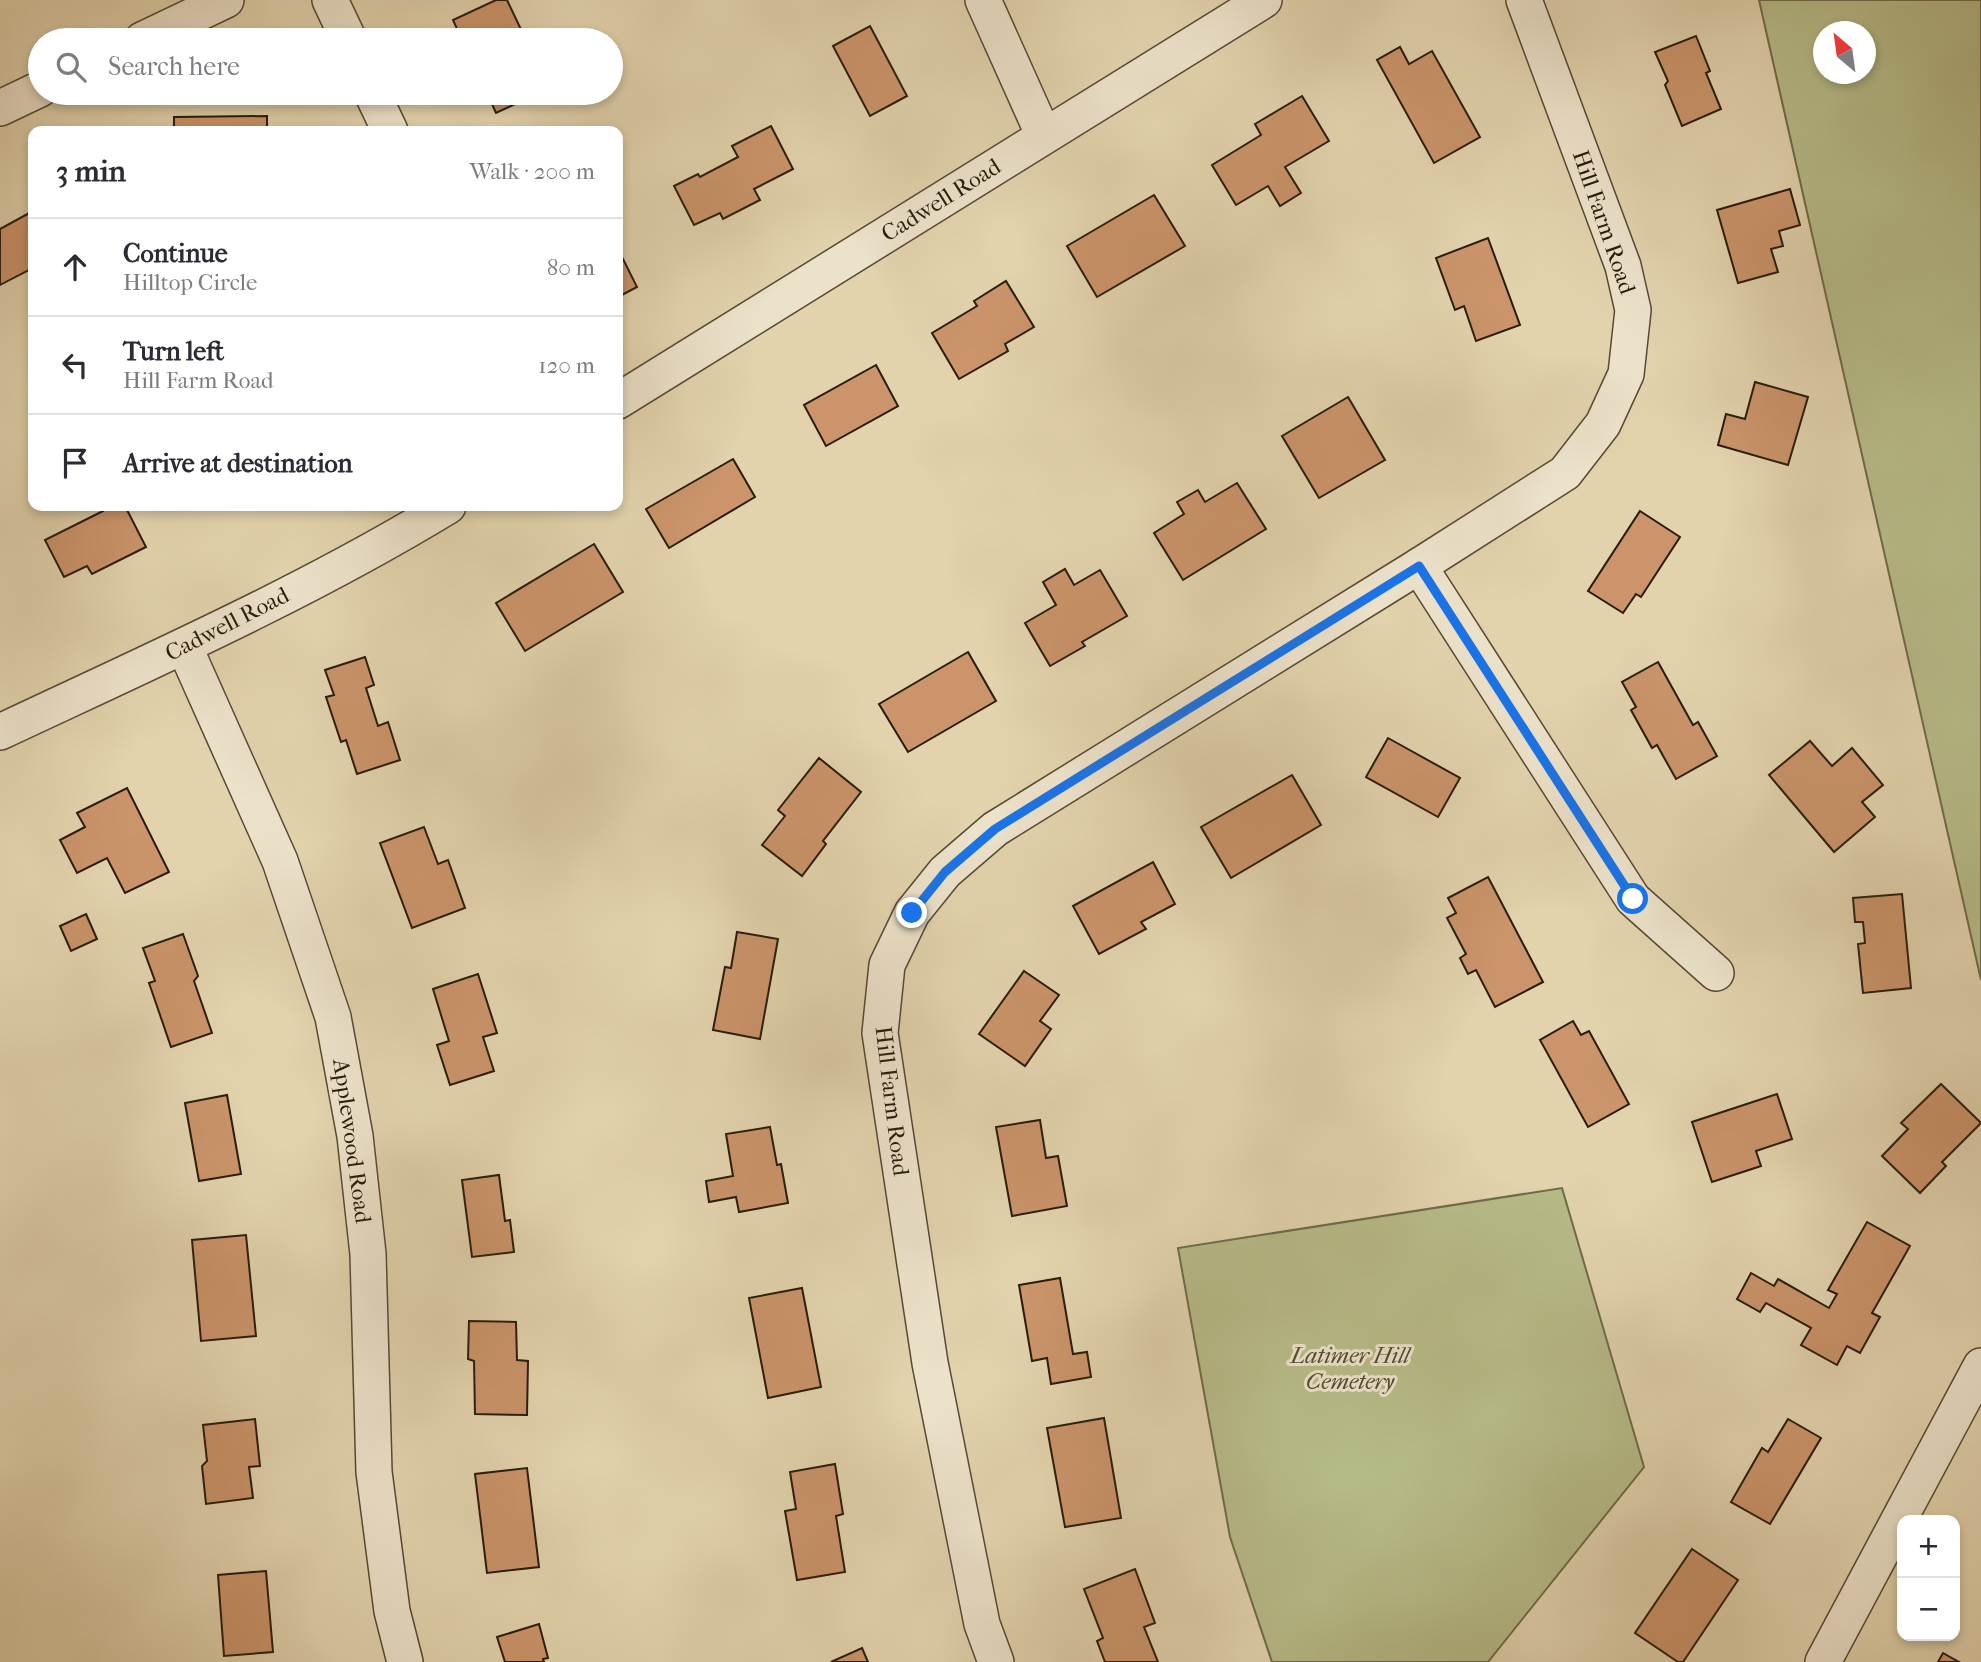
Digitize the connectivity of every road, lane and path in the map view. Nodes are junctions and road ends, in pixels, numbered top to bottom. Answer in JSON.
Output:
{"nodes":[{"id":1,"x":226,"y":0,"type":"edge"},
{"id":2,"x":330,"y":0,"type":"edge"},
{"id":3,"x":983,"y":0,"type":"edge"},
{"id":4,"x":1264,"y":0,"type":"edge"},
{"id":5,"x":1524,"y":0,"type":"edge"},
{"id":6,"x":167,"y":28,"type":"edge"},
{"id":7,"x":343,"y":28,"type":"edge"},
{"id":8,"x":28,"y":95,"type":"edge"},
{"id":9,"x":378,"y":105,"type":"edge"},
{"id":10,"x":0,"y":108,"type":"edge"},
{"id":11,"x":388,"y":126,"type":"edge"},
{"id":12,"x":1044,"y":136,"type":"junction"},
{"id":13,"x":623,"y":398,"type":"edge"},
{"id":14,"x":440,"y":511,"type":"edge"},
{"id":15,"x":1419,"y":566,"type":"junction"},
{"id":16,"x":184,"y":646,"type":"junction"},
{"id":17,"x":0,"y":732,"type":"edge"},
{"id":18,"x":1717,"y":973,"type":"dead end"},
{"id":19,"x":1981,"y":1366,"type":"edge"},
{"id":20,"x":405,"y":1662,"type":"edge"},
{"id":21,"x":996,"y":1662,"type":"edge"},
{"id":22,"x":1823,"y":1662,"type":"edge"}],
"edges":[{"from":1,"to":6,"type":"street"},
{"from":2,"to":7,"type":"street"},
{"from":3,"to":12,"type":"street"},
{"from":4,"to":12,"type":"street","name":"Cadwell Road"},
{"from":5,"to":15,"type":"street","name":"Hill Farm Road"},
{"from":8,"to":10,"type":"street"},
{"from":9,"to":11,"type":"street"},
{"from":12,"to":13,"type":"street","name":"Cadwell Road"},
{"from":14,"to":16,"type":"street","name":"Cadwell Road"},
{"from":15,"to":18,"type":"street"},
{"from":15,"to":21,"type":"street","name":"Hill Farm Road"},
{"from":16,"to":17,"type":"street","name":"Cadwell Road"},
{"from":16,"to":20,"type":"street","name":"Applewood Road"},
{"from":19,"to":22,"type":"street"}]}
